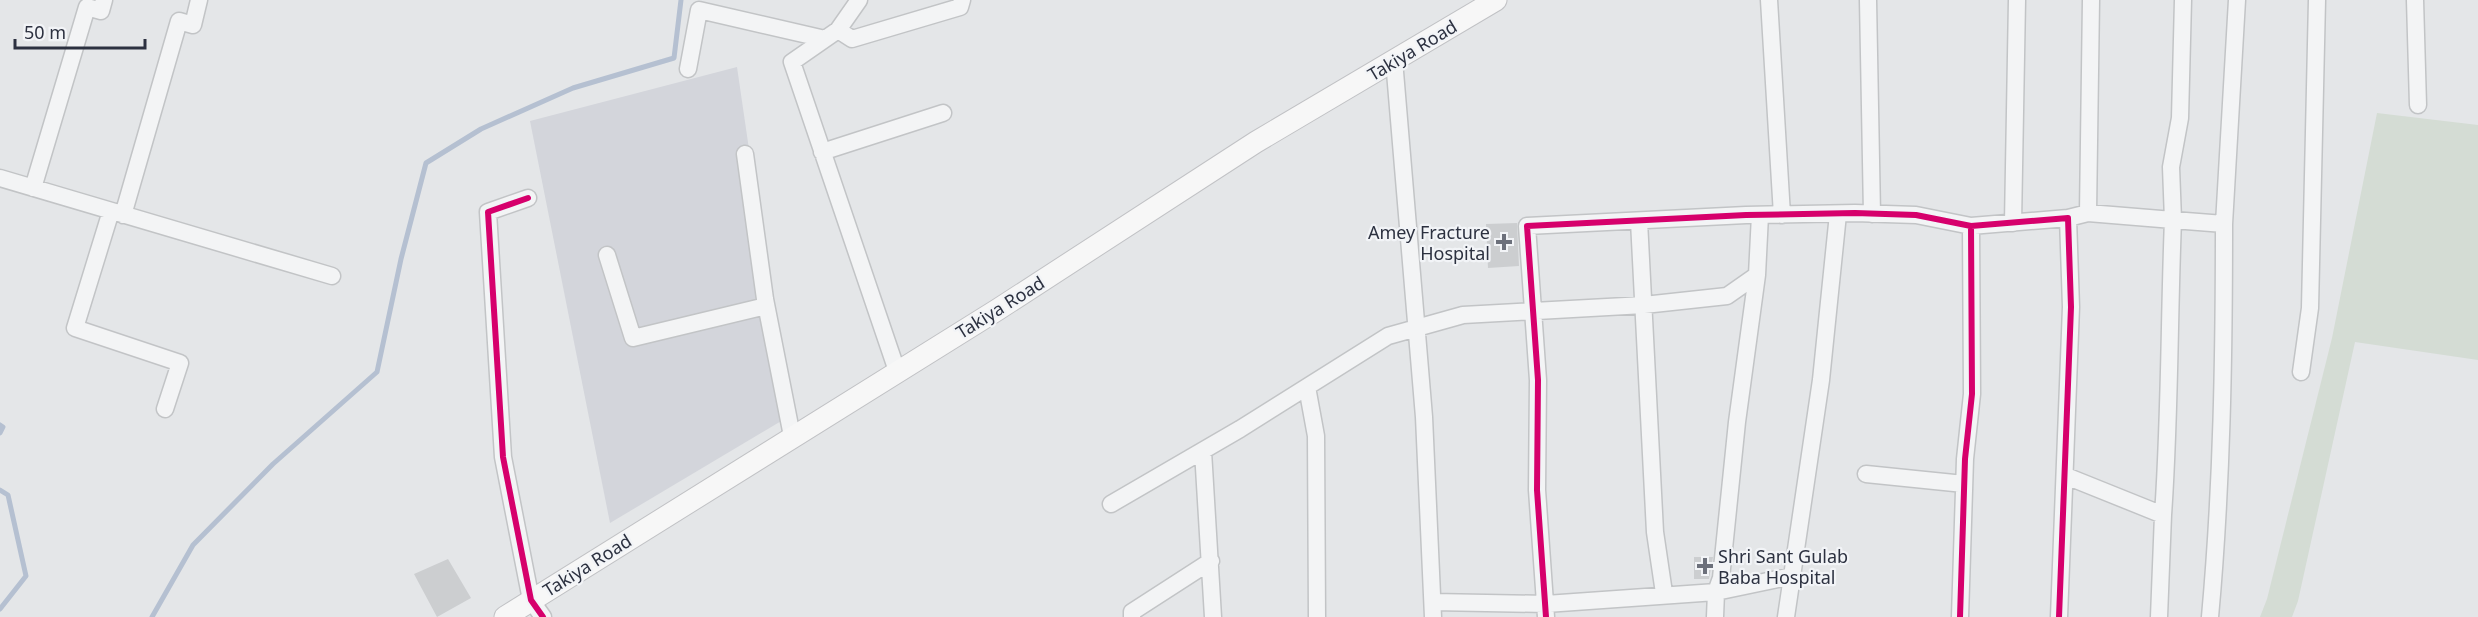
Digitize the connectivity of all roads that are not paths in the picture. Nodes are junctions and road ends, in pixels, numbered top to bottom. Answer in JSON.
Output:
{"nodes":[{"id":1,"x":104,"y":0,"type":"edge"},
{"id":2,"x":199,"y":0,"type":"edge"},
{"id":3,"x":859,"y":0,"type":"edge"},
{"id":4,"x":962,"y":0,"type":"edge"},
{"id":5,"x":1496,"y":0,"type":"edge"},
{"id":6,"x":1769,"y":0,"type":"edge"},
{"id":7,"x":1868,"y":0,"type":"edge"},
{"id":8,"x":2017,"y":0,"type":"edge"},
{"id":9,"x":2091,"y":0,"type":"edge"},
{"id":10,"x":2183,"y":0,"type":"edge"},
{"id":11,"x":2237,"y":0,"type":"edge"},
{"id":12,"x":2317,"y":0,"type":"edge"},
{"id":13,"x":2415,"y":0,"type":"edge"},
{"id":14,"x":831,"y":35,"type":"junction"},
{"id":15,"x":1394,"y":60,"type":"junction"},
{"id":16,"x":688,"y":69,"type":"dead end"},
{"id":17,"x":2418,"y":105,"type":"dead end"},
{"id":18,"x":943,"y":113,"type":"dead end"},
{"id":19,"x":822,"y":152,"type":"junction"},
{"id":20,"x":746,"y":153,"type":"dead end"},
{"id":21,"x":0,"y":178,"type":"edge"},
{"id":22,"x":33,"y":188,"type":"junction"},
{"id":23,"x":528,"y":198,"type":"dead end"},
{"id":24,"x":117,"y":213,"type":"junction"},
{"id":25,"x":2088,"y":213,"type":"junction"},
{"id":26,"x":1838,"y":214,"type":"junction"},
{"id":27,"x":1872,"y":214,"type":"junction"},
{"id":28,"x":1760,"y":215,"type":"junction"},
{"id":29,"x":1782,"y":215,"type":"junction"},
{"id":30,"x":2068,"y":219,"type":"junction"},
{"id":31,"x":2174,"y":220,"type":"junction"},
{"id":32,"x":1639,"y":221,"type":"junction"},
{"id":33,"x":2013,"y":223,"type":"junction"},
{"id":34,"x":2224,"y":224,"type":"junction"},
{"id":35,"x":1971,"y":226,"type":"junction"},
{"id":36,"x":606,"y":255,"type":"dead end"},
{"id":37,"x":1757,"y":275,"type":"junction"},
{"id":38,"x":332,"y":276,"type":"dead end"},
{"id":39,"x":1644,"y":305,"type":"junction"},
{"id":40,"x":766,"y":306,"type":"junction"},
{"id":41,"x":1533,"y":310,"type":"junction"},
{"id":42,"x":1417,"y":328,"type":"junction"},
{"id":43,"x":897,"y":371,"type":"junction"},
{"id":44,"x":2301,"y":372,"type":"dead end"},
{"id":45,"x":1307,"y":387,"type":"junction"},
{"id":46,"x":165,"y":409,"type":"dead end"},
{"id":47,"x":792,"y":436,"type":"junction"},
{"id":48,"x":1203,"y":451,"type":"junction"},
{"id":49,"x":1866,"y":474,"type":"dead end"},
{"id":50,"x":2066,"y":476,"type":"junction"},
{"id":51,"x":1964,"y":484,"type":"junction"},
{"id":52,"x":1111,"y":504,"type":"dead end"},
{"id":53,"x":2163,"y":515,"type":"junction"},
{"id":54,"x":1211,"y":561,"type":"junction"},
{"id":55,"x":1792,"y":576,"type":"junction"},
{"id":56,"x":1716,"y":592,"type":"junction"},
{"id":57,"x":1664,"y":593,"type":"junction"},
{"id":58,"x":537,"y":609,"type":"edge"},
{"id":59,"x":1433,"y":610,"type":"edge"},
{"id":60,"x":1546,"y":610,"type":"edge"},
{"id":61,"x":505,"y":617,"type":"edge"},
{"id":62,"x":1132,"y":617,"type":"edge"},
{"id":63,"x":1213,"y":617,"type":"edge"},
{"id":64,"x":1317,"y":617,"type":"edge"},
{"id":65,"x":1715,"y":617,"type":"edge"},
{"id":66,"x":1786,"y":617,"type":"edge"},
{"id":67,"x":1960,"y":617,"type":"edge"},
{"id":68,"x":2059,"y":617,"type":"edge"},
{"id":69,"x":2159,"y":617,"type":"edge"},
{"id":70,"x":2211,"y":617,"type":"edge"}],
"edges":[{"from":1,"to":22,"type":"street"},
{"from":2,"to":24,"type":"street"},
{"from":3,"to":14,"type":"street"},
{"from":4,"to":14,"type":"street"},
{"from":5,"to":15,"type":"main road","name":"Takiya Road"},
{"from":6,"to":29,"type":"street"},
{"from":7,"to":27,"type":"street"},
{"from":8,"to":33,"type":"street"},
{"from":9,"to":25,"type":"street"},
{"from":10,"to":31,"type":"street"},
{"from":11,"to":34,"type":"street"},
{"from":12,"to":44,"type":"street"},
{"from":13,"to":17,"type":"street"},
{"from":14,"to":16,"type":"street"},
{"from":14,"to":19,"type":"street"},
{"from":15,"to":42,"type":"street"},
{"from":15,"to":43,"type":"main road","name":"Takiya Road"},
{"from":18,"to":19,"type":"street"},
{"from":19,"to":43,"type":"street"},
{"from":20,"to":40,"type":"street"},
{"from":21,"to":22,"type":"street"},
{"from":22,"to":24,"type":"street"},
{"from":23,"to":58,"type":"street"},
{"from":24,"to":38,"type":"street"},
{"from":24,"to":46,"type":"street"},
{"from":25,"to":30,"type":"street"},
{"from":25,"to":31,"type":"street"},
{"from":26,"to":27,"type":"street"},
{"from":26,"to":29,"type":"street"},
{"from":26,"to":55,"type":"street"},
{"from":27,"to":35,"type":"street"},
{"from":28,"to":29,"type":"street"},
{"from":28,"to":32,"type":"street"},
{"from":28,"to":37,"type":"street"},
{"from":30,"to":33,"type":"street"},
{"from":30,"to":50,"type":"street"},
{"from":31,"to":34,"type":"street"},
{"from":31,"to":53,"type":"street"},
{"from":32,"to":39,"type":"street"},
{"from":32,"to":41,"type":"street"},
{"from":33,"to":35,"type":"street"},
{"from":34,"to":70,"type":"street"},
{"from":35,"to":51,"type":"street"},
{"from":36,"to":40,"type":"street"},
{"from":37,"to":39,"type":"street"},
{"from":37,"to":56,"type":"street"},
{"from":39,"to":41,"type":"street"},
{"from":39,"to":57,"type":"street"},
{"from":40,"to":47,"type":"street"},
{"from":41,"to":42,"type":"street"},
{"from":41,"to":60,"type":"street"},
{"from":42,"to":45,"type":"street"},
{"from":42,"to":59,"type":"street"},
{"from":43,"to":47,"type":"main road","name":"Takiya Road"},
{"from":45,"to":48,"type":"street"},
{"from":45,"to":64,"type":"street"},
{"from":47,"to":58,"type":"main road","name":"Takiya Road"},
{"from":48,"to":52,"type":"street"},
{"from":48,"to":54,"type":"street"},
{"from":49,"to":51,"type":"street"},
{"from":50,"to":53,"type":"street"},
{"from":50,"to":68,"type":"street"},
{"from":51,"to":67,"type":"street"},
{"from":53,"to":69,"type":"street"},
{"from":54,"to":62,"type":"street"},
{"from":54,"to":63,"type":"street"},
{"from":55,"to":56,"type":"street"},
{"from":55,"to":66,"type":"street"},
{"from":56,"to":57,"type":"street"},
{"from":56,"to":65,"type":"street"},
{"from":57,"to":60,"type":"street"},
{"from":58,"to":61,"type":"main road","name":"Takiya Road"},
{"from":59,"to":60,"type":"street"}]}
